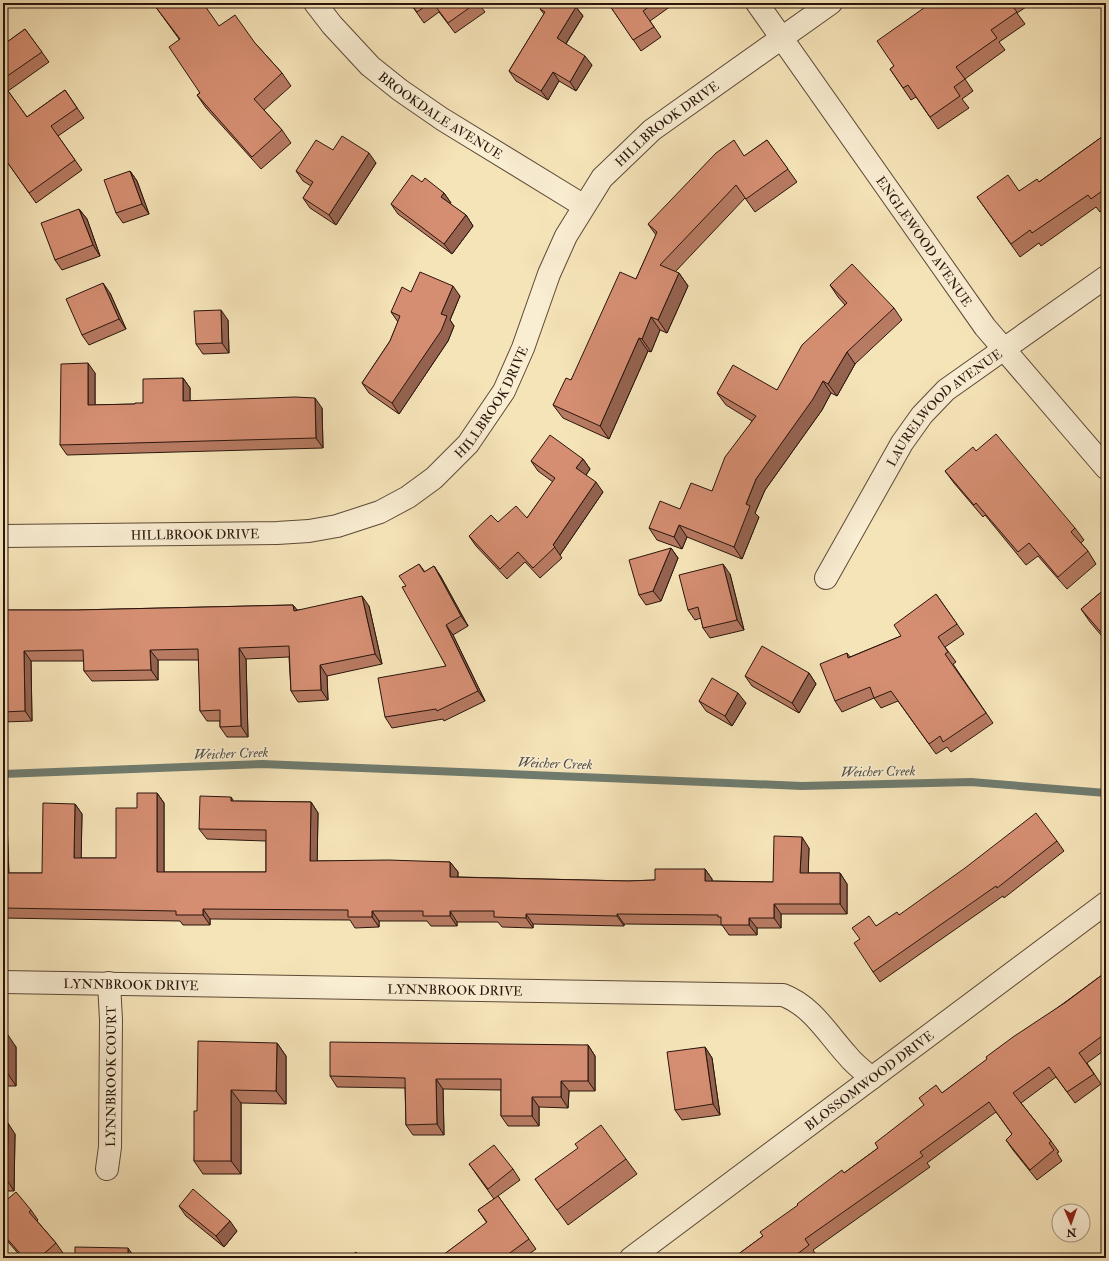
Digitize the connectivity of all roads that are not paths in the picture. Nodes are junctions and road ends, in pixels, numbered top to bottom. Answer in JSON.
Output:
{"nodes":[{"id":1,"x":315,"y":3,"type":"edge"},
{"id":2,"x":757,"y":3,"type":"edge"},
{"id":3,"x":831,"y":3,"type":"edge"},
{"id":4,"x":781,"y":38,"type":"junction"},
{"id":5,"x":584,"y":206,"type":"junction"},
{"id":6,"x":1106,"y":277,"type":"edge"},
{"id":7,"x":1004,"y":348,"type":"junction"},
{"id":8,"x":1106,"y":468,"type":"edge"},
{"id":9,"x":3,"y":536,"type":"edge"},
{"id":10,"x":826,"y":578,"type":"dead end"},
{"id":11,"x":1106,"y":903,"type":"edge"},
{"id":12,"x":3,"y":982,"type":"edge"},
{"id":13,"x":109,"y":983,"type":"junction"},
{"id":14,"x":872,"y":1078,"type":"junction"},
{"id":15,"x":107,"y":1169,"type":"dead end"},
{"id":16,"x":631,"y":1258,"type":"edge"}],
"edges":[{"from":1,"to":5,"type":"street","name":"BROOKDALE AVENUE"},
{"from":2,"to":4,"type":"street","name":"ENGLEWOOD AVENUE"},
{"from":3,"to":4,"type":"street","name":"HILLBROOK DRIVE"},
{"from":4,"to":5,"type":"street","name":"HILLBROOK DRIVE"},
{"from":4,"to":7,"type":"street","name":"ENGLEWOOD AVENUE"},
{"from":5,"to":9,"type":"street","name":"HILLBROOK DRIVE"},
{"from":6,"to":7,"type":"street","name":"LAURELWOOD AVENUE"},
{"from":7,"to":8,"type":"street","name":"ENGLEWOOD AVENUE"},
{"from":7,"to":10,"type":"street","name":"LAURELWOOD AVENUE"},
{"from":11,"to":14,"type":"street","name":"BLOSSOMWOOD DRIVE"},
{"from":12,"to":13,"type":"street","name":"LYNNBROOK DRIVE"},
{"from":13,"to":14,"type":"street","name":"LYNNBROOK DRIVE"},
{"from":13,"to":15,"type":"street","name":"LYNNBROOK COURT"},
{"from":14,"to":16,"type":"street","name":"BLOSSOMWOOD DRIVE"}]}
